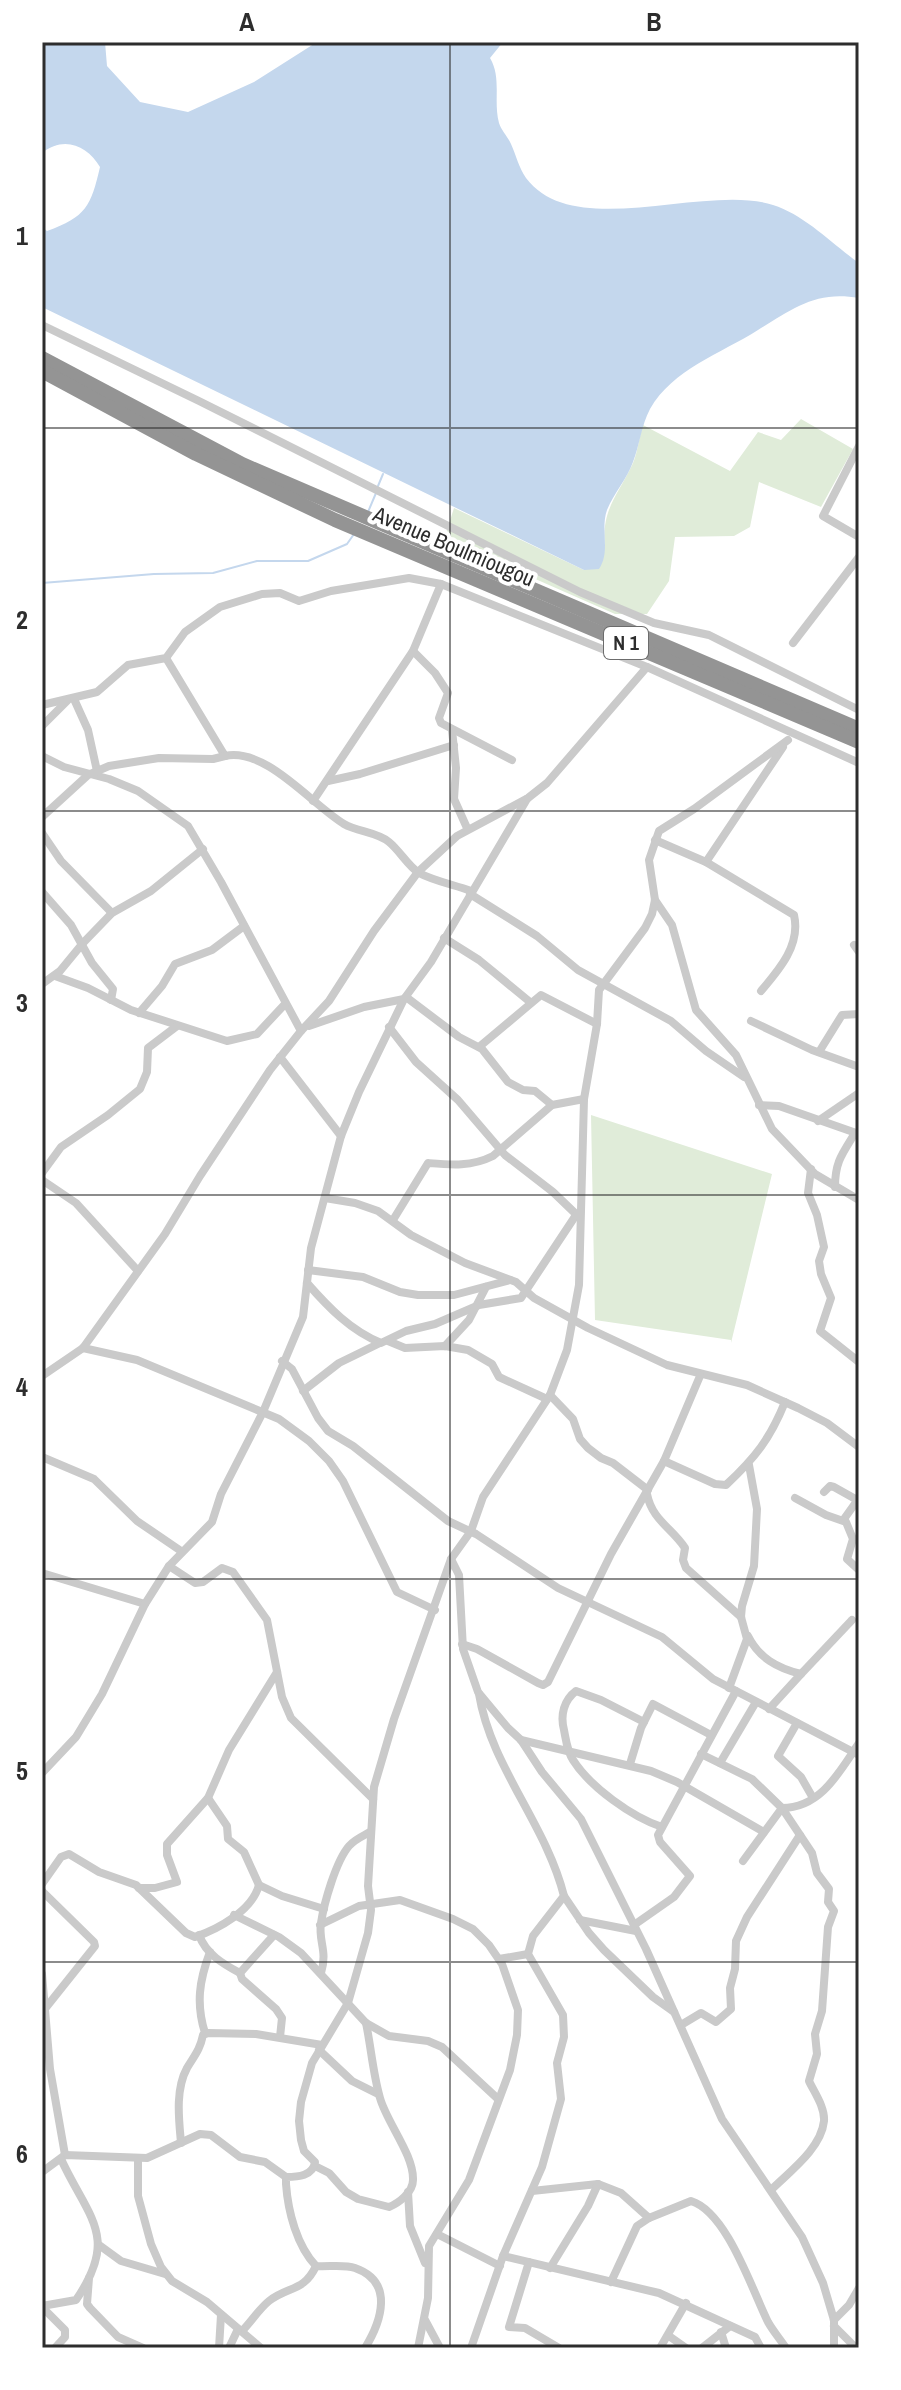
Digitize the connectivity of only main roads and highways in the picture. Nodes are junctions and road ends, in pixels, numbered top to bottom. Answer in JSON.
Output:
{"nodes":[{"id":1,"x":42,"y":358,"type":"edge"},
{"id":2,"x":42,"y":371,"type":"edge"},
{"id":3,"x":338,"y":514,"type":"junction"},
{"id":4,"x":396,"y":539,"type":"junction"},
{"id":5,"x":859,"y":729,"type":"edge"},
{"id":6,"x":859,"y":742,"type":"edge"}],
"edges":[{"from":1,"to":3,"type":"highway","name":"Avenue Boulmiougou","number":"N 1"},
{"from":2,"to":3,"type":"highway","name":"Avenue Boulmiougou","number":"N 1"},
{"from":3,"to":4,"type":"highway","name":"Avenue Boulmiougou","number":"N 1"},
{"from":4,"to":5,"type":"highway","name":"Avenue Boulmiougou","number":"N 1"},
{"from":4,"to":6,"type":"highway","name":"Avenue Boulmiougou","number":"N 1"}]}
